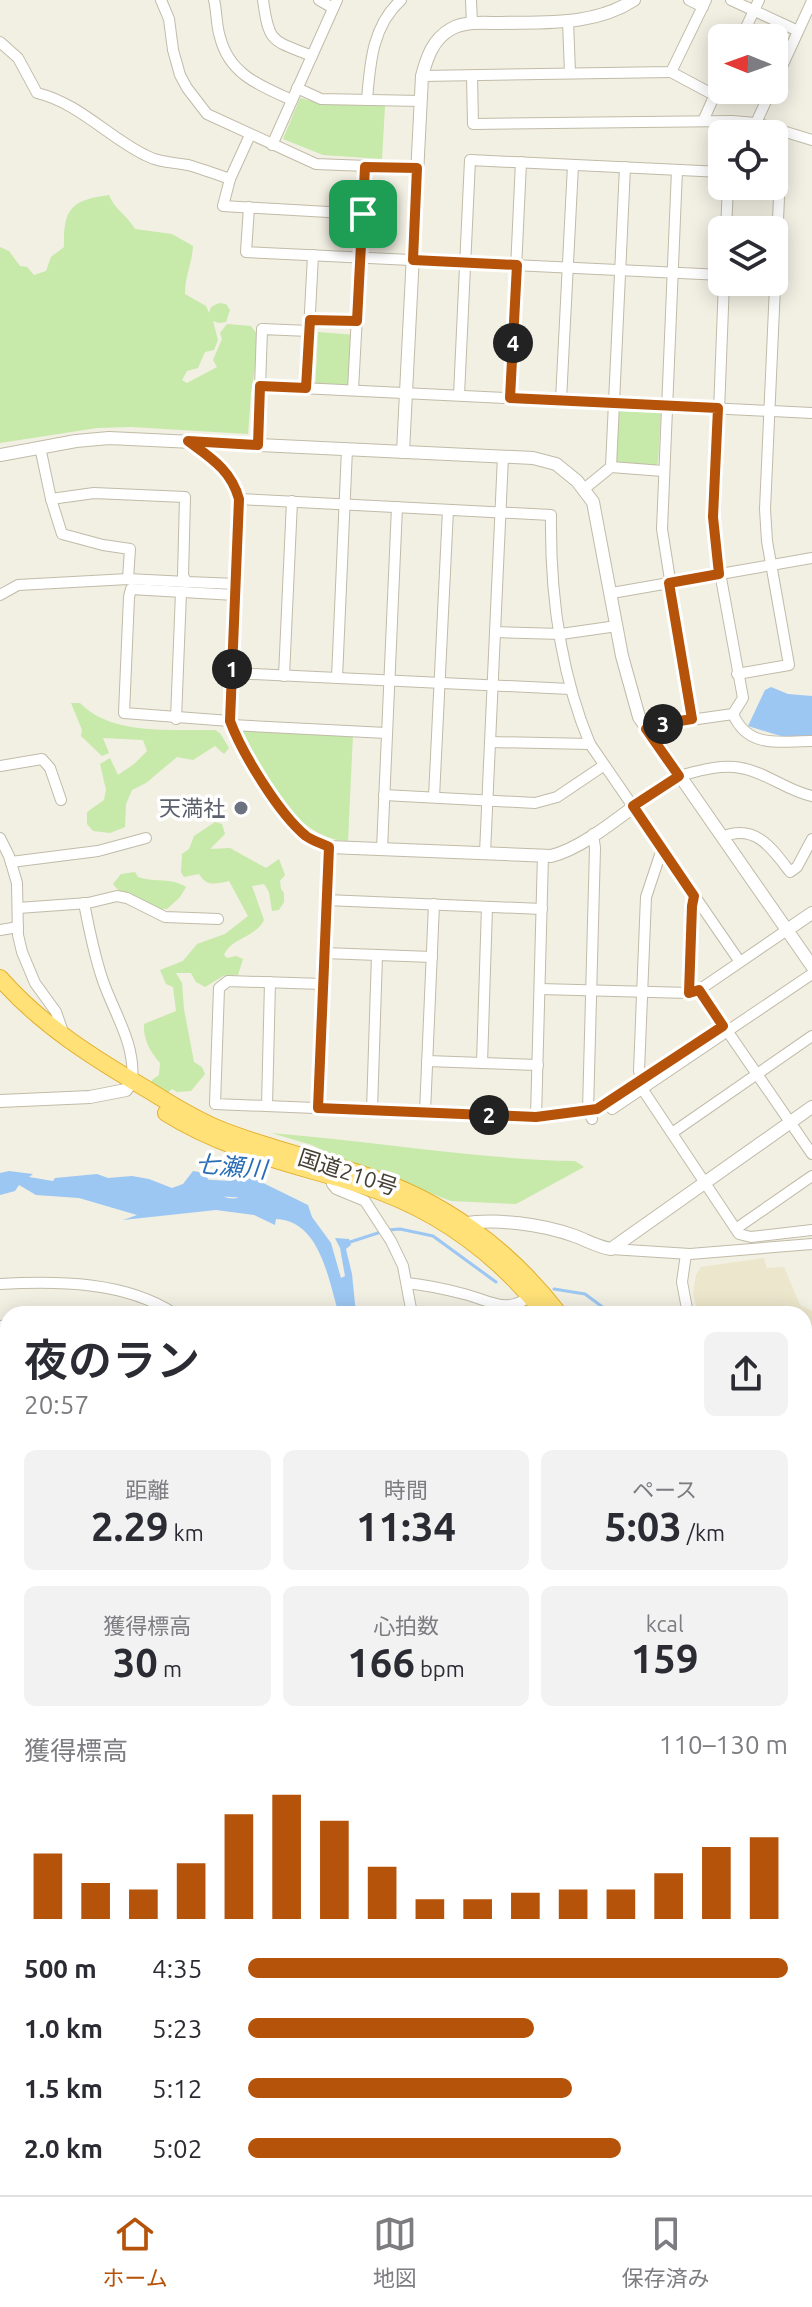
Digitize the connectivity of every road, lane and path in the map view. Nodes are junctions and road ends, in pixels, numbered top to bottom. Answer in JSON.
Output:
{"nodes":[{"id":1,"x":161,"y":0,"type":"edge"},
{"id":2,"x":214,"y":0,"type":"edge"},
{"id":3,"x":263,"y":0,"type":"edge"},
{"id":4,"x":319,"y":0,"type":"edge"},
{"id":5,"x":401,"y":0,"type":"edge"},
{"id":6,"x":471,"y":0,"type":"edge"},
{"id":7,"x":634,"y":0,"type":"edge"},
{"id":8,"x":689,"y":0,"type":"edge"},
{"id":9,"x":731,"y":0,"type":"edge"},
{"id":10,"x":812,"y":1,"type":"edge"},
{"id":11,"x":704,"y":3,"type":"edge"},
{"id":12,"x":335,"y":4,"type":"edge"},
{"id":13,"x":756,"y":5,"type":"edge"},
{"id":14,"x":809,"y":16,"type":"edge"},
{"id":15,"x":568,"y":21,"type":"junction"},
{"id":16,"x":472,"y":24,"type":"junction"},
{"id":17,"x":747,"y":24,"type":"edge"},
{"id":18,"x":798,"y":31,"type":"junction"},
{"id":19,"x":0,"y":42,"type":"edge"},
{"id":20,"x":788,"y":53,"type":"edge"},
{"id":21,"x":312,"y":56,"type":"junction"},
{"id":22,"x":671,"y":72,"type":"junction"},
{"id":23,"x":570,"y":73,"type":"junction"},
{"id":24,"x":422,"y":76,"type":"junction"},
{"id":25,"x":472,"y":76,"type":"junction"},
{"id":26,"x":297,"y":88,"type":"junction"},
{"id":27,"x":708,"y":92,"type":"edge"},
{"id":28,"x":292,"y":100,"type":"junction"},
{"id":29,"x":367,"y":100,"type":"junction"},
{"id":30,"x":421,"y":101,"type":"junction"},
{"id":31,"x":710,"y":104,"type":"edge"},
{"id":32,"x":703,"y":121,"type":"junction"},
{"id":33,"x":708,"y":121,"type":"edge"},
{"id":34,"x":788,"y":133,"type":"edge"},
{"id":35,"x":250,"y":135,"type":"junction"},
{"id":36,"x":812,"y":140,"type":"edge"},
{"id":37,"x":272,"y":145,"type":"junction"},
{"id":38,"x":521,"y":162,"type":"junction"},
{"id":39,"x":573,"y":165,"type":"junction"},
{"id":40,"x":365,"y":167,"type":"junction"},
{"id":41,"x":625,"y":167,"type":"junction"},
{"id":42,"x":417,"y":168,"type":"junction"},
{"id":43,"x":677,"y":170,"type":"junction"},
{"id":44,"x":708,"y":171,"type":"edge"},
{"id":45,"x":230,"y":179,"type":"junction"},
{"id":46,"x":249,"y":207,"type":"junction"},
{"id":47,"x":363,"y":214,"type":"junction"},
{"id":48,"x":313,"y":255,"type":"junction"},
{"id":49,"x":361,"y":257,"type":"junction"},
{"id":50,"x":413,"y":260,"type":"junction"},
{"id":51,"x":465,"y":263,"type":"junction"},
{"id":52,"x":517,"y":265,"type":"junction"},
{"id":53,"x":568,"y":268,"type":"junction"},
{"id":54,"x":621,"y":270,"type":"junction"},
{"id":55,"x":672,"y":273,"type":"junction"},
{"id":56,"x":708,"y":274,"type":"edge"},
{"id":57,"x":723,"y":296,"type":"edge"},
{"id":58,"x":773,"y":296,"type":"edge"},
{"id":59,"x":357,"y":321,"type":"junction"},
{"id":60,"x":310,"y":326,"type":"junction"},
{"id":61,"x":260,"y":386,"type":"junction"},
{"id":62,"x":306,"y":388,"type":"junction"},
{"id":63,"x":353,"y":390,"type":"junction"},
{"id":64,"x":406,"y":393,"type":"junction"},
{"id":65,"x":459,"y":395,"type":"junction"},
{"id":66,"x":510,"y":398,"type":"junction"},
{"id":67,"x":561,"y":400,"type":"junction"},
{"id":68,"x":614,"y":403,"type":"junction"},
{"id":69,"x":666,"y":405,"type":"junction"},
{"id":70,"x":718,"y":408,"type":"junction"},
{"id":71,"x":769,"y":411,"type":"junction"},
{"id":72,"x":812,"y":413,"type":"edge"},
{"id":73,"x":188,"y":441,"type":"junction"},
{"id":74,"x":258,"y":445,"type":"junction"},
{"id":75,"x":40,"y":447,"type":"junction"},
{"id":76,"x":347,"y":449,"type":"junction"},
{"id":77,"x":403,"y":452,"type":"junction"},
{"id":78,"x":0,"y":455,"type":"edge"},
{"id":79,"x":503,"y":456,"type":"junction"},
{"id":80,"x":611,"y":467,"type":"junction"},
{"id":81,"x":663,"y":471,"type":"junction"},
{"id":82,"x":584,"y":489,"type":"junction"},
{"id":83,"x":51,"y":499,"type":"junction"},
{"id":84,"x":239,"y":499,"type":"junction"},
{"id":85,"x":292,"y":501,"type":"junction"},
{"id":86,"x":345,"y":504,"type":"junction"},
{"id":87,"x":397,"y":507,"type":"junction"},
{"id":88,"x":448,"y":510,"type":"junction"},
{"id":89,"x":500,"y":512,"type":"junction"},
{"id":90,"x":812,"y":558,"type":"edge"},
{"id":91,"x":772,"y":565,"type":"junction"},
{"id":92,"x":719,"y":574,"type":"junction"},
{"id":93,"x":128,"y":579,"type":"junction"},
{"id":94,"x":669,"y":583,"type":"junction"},
{"id":95,"x":184,"y":587,"type":"junction"},
{"id":96,"x":235,"y":589,"type":"junction"},
{"id":97,"x":612,"y":593,"type":"junction"},
{"id":98,"x":0,"y":595,"type":"edge"},
{"id":99,"x":617,"y":626,"type":"junction"},
{"id":100,"x":495,"y":632,"type":"junction"},
{"id":101,"x":561,"y":634,"type":"junction"},
{"id":102,"x":232,"y":673,"type":"junction"},
{"id":103,"x":737,"y":674,"type":"junction"},
{"id":104,"x":284,"y":676,"type":"junction"},
{"id":105,"x":337,"y":678,"type":"junction"},
{"id":106,"x":389,"y":680,"type":"junction"},
{"id":107,"x":440,"y":683,"type":"junction"},
{"id":108,"x":493,"y":685,"type":"junction"},
{"id":109,"x":570,"y":689,"type":"junction"},
{"id":110,"x":733,"y":714,"type":"junction"},
{"id":111,"x":176,"y":719,"type":"junction"},
{"id":112,"x":692,"y":719,"type":"junction"},
{"id":113,"x":231,"y":723,"type":"junction"},
{"id":114,"x":646,"y":729,"type":"junction"},
{"id":115,"x":386,"y":733,"type":"junction"},
{"id":116,"x":812,"y":741,"type":"edge"},
{"id":117,"x":490,"y":742,"type":"junction"},
{"id":118,"x":590,"y":744,"type":"junction"},
{"id":119,"x":0,"y":766,"type":"edge"},
{"id":120,"x":603,"y":766,"type":"junction"},
{"id":121,"x":679,"y":776,"type":"junction"},
{"id":122,"x":384,"y":795,"type":"junction"},
{"id":123,"x":812,"y":796,"type":"edge"},
{"id":124,"x":434,"y":797,"type":"junction"},
{"id":125,"x":61,"y":800,"type":"dead end"},
{"id":126,"x":487,"y":800,"type":"junction"},
{"id":127,"x":633,"y":806,"type":"junction"},
{"id":128,"x":593,"y":834,"type":"junction"},
{"id":129,"x":722,"y":837,"type":"junction"},
{"id":130,"x":0,"y":838,"type":"edge"},
{"id":131,"x":146,"y":838,"type":"dead end"},
{"id":132,"x":812,"y":839,"type":"edge"},
{"id":133,"x":329,"y":847,"type":"junction"},
{"id":134,"x":382,"y":849,"type":"junction"},
{"id":135,"x":664,"y":851,"type":"junction"},
{"id":136,"x":485,"y":853,"type":"junction"},
{"id":137,"x":543,"y":855,"type":"junction"},
{"id":138,"x":11,"y":862,"type":"junction"},
{"id":139,"x":694,"y":896,"type":"junction"},
{"id":140,"x":326,"y":900,"type":"junction"},
{"id":141,"x":84,"y":903,"type":"junction"},
{"id":142,"x":434,"y":904,"type":"junction"},
{"id":143,"x":487,"y":907,"type":"junction"},
{"id":144,"x":18,"y":908,"type":"junction"},
{"id":145,"x":542,"y":909,"type":"junction"},
{"id":146,"x":812,"y":913,"type":"edge"},
{"id":147,"x":218,"y":919,"type":"dead end"},
{"id":148,"x":18,"y":927,"type":"junction"},
{"id":149,"x":0,"y":930,"type":"edge"},
{"id":150,"x":787,"y":930,"type":"junction"},
{"id":151,"x":324,"y":953,"type":"junction"},
{"id":152,"x":377,"y":955,"type":"junction"},
{"id":153,"x":432,"y":957,"type":"junction"},
{"id":154,"x":740,"y":962,"type":"junction"},
{"id":155,"x":812,"y":966,"type":"edge"},
{"id":156,"x":812,"y":974,"type":"edge"},
{"id":157,"x":0,"y":978,"type":"edge"},
{"id":158,"x":270,"y":982,"type":"junction"},
{"id":159,"x":323,"y":984,"type":"junction"},
{"id":160,"x":540,"y":989,"type":"junction"},
{"id":161,"x":590,"y":990,"type":"junction"},
{"id":162,"x":641,"y":992,"type":"junction"},
{"id":163,"x":694,"y":992,"type":"junction"},
{"id":164,"x":0,"y":993,"type":"edge"},
{"id":165,"x":44,"y":995,"type":"junction"},
{"id":166,"x":31,"y":1011,"type":"junction"},
{"id":167,"x":726,"y":1029,"type":"junction"},
{"id":168,"x":812,"y":1036,"type":"edge"},
{"id":169,"x":64,"y":1037,"type":"junction"},
{"id":170,"x":427,"y":1061,"type":"junction"},
{"id":171,"x":482,"y":1063,"type":"junction"},
{"id":172,"x":538,"y":1065,"type":"junction"},
{"id":173,"x":758,"y":1075,"type":"junction"},
{"id":174,"x":129,"y":1085,"type":"junction"},
{"id":175,"x":643,"y":1086,"type":"junction"},
{"id":176,"x":0,"y":1101,"type":"edge"},
{"id":177,"x":267,"y":1106,"type":"junction"},
{"id":178,"x":812,"y":1107,"type":"edge"},
{"id":179,"x":318,"y":1108,"type":"junction"},
{"id":180,"x":612,"y":1109,"type":"dead end"},
{"id":181,"x":372,"y":1110,"type":"junction"},
{"id":182,"x":425,"y":1112,"type":"junction"},
{"id":183,"x":590,"y":1115,"type":"junction"},
{"id":184,"x":536,"y":1117,"type":"junction"},
{"id":185,"x":790,"y":1122,"type":"junction"},
{"id":186,"x":672,"y":1133,"type":"junction"},
{"id":187,"x":811,"y":1152,"type":"edge"},
{"id":188,"x":812,"y":1176,"type":"edge"},
{"id":189,"x":332,"y":1177,"type":"junction"},
{"id":190,"x":705,"y":1181,"type":"junction"},
{"id":191,"x":458,"y":1225,"type":"junction"},
{"id":192,"x":737,"y":1228,"type":"junction"},
{"id":193,"x":812,"y":1230,"type":"edge"},
{"id":194,"x":812,"y":1244,"type":"edge"},
{"id":195,"x":611,"y":1249,"type":"junction"},
{"id":196,"x":686,"y":1254,"type":"junction"},
{"id":197,"x":407,"y":1283,"type":"junction"},
{"id":198,"x":0,"y":1284,"type":"edge"},
{"id":199,"x":530,"y":1296,"type":"junction"},
{"id":200,"x":160,"y":1306,"type":"edge"},
{"id":201,"x":411,"y":1306,"type":"edge"},
{"id":202,"x":538,"y":1306,"type":"edge"},
{"id":203,"x":552,"y":1306,"type":"edge"},
{"id":204,"x":686,"y":1306,"type":"edge"}],
"edges":[{"from":1,"to":35,"type":"street"},
{"from":2,"to":28,"type":"street"},
{"from":3,"to":21,"type":"street"},
{"from":4,"to":12,"type":"street"},
{"from":5,"to":29,"type":"street"},
{"from":6,"to":16,"type":"street"},
{"from":7,"to":15,"type":"street"},
{"from":8,"to":11,"type":"street"},
{"from":9,"to":13,"type":"street"},
{"from":10,"to":14,"type":"street"},
{"from":11,"to":22,"type":"street"},
{"from":12,"to":21,"type":"street"},
{"from":13,"to":17,"type":"street"},
{"from":13,"to":18,"type":"street"},
{"from":14,"to":18,"type":"street"},
{"from":15,"to":16,"type":"street"},
{"from":15,"to":23,"type":"street"},
{"from":16,"to":24,"type":"street"},
{"from":18,"to":20,"type":"street"},
{"from":19,"to":45,"type":"street"},
{"from":21,"to":26,"type":"street"},
{"from":22,"to":23,"type":"street"},
{"from":22,"to":27,"type":"street"},
{"from":23,"to":25,"type":"street"},
{"from":24,"to":25,"type":"street"},
{"from":24,"to":30,"type":"street"},
{"from":25,"to":32,"type":"street"},
{"from":26,"to":28,"type":"street"},
{"from":26,"to":29,"type":"street"},
{"from":28,"to":37,"type":"street"},
{"from":29,"to":30,"type":"street"},
{"from":30,"to":42,"type":"street"},
{"from":31,"to":32,"type":"street"},
{"from":32,"to":33,"type":"street"},
{"from":34,"to":36,"type":"street"},
{"from":35,"to":37,"type":"street"},
{"from":35,"to":45,"type":"street"},
{"from":37,"to":40,"type":"street"},
{"from":38,"to":39,"type":"street"},
{"from":38,"to":51,"type":"street"},
{"from":38,"to":52,"type":"street"},
{"from":39,"to":41,"type":"street"},
{"from":39,"to":53,"type":"street"},
{"from":40,"to":42,"type":"street"},
{"from":40,"to":47,"type":"street"},
{"from":41,"to":43,"type":"street"},
{"from":41,"to":54,"type":"street"},
{"from":42,"to":50,"type":"street"},
{"from":43,"to":44,"type":"street"},
{"from":43,"to":55,"type":"street"},
{"from":45,"to":46,"type":"street"},
{"from":46,"to":47,"type":"street"},
{"from":46,"to":48,"type":"street"},
{"from":47,"to":49,"type":"street"},
{"from":48,"to":49,"type":"street"},
{"from":48,"to":60,"type":"street"},
{"from":49,"to":50,"type":"street"},
{"from":49,"to":59,"type":"street"},
{"from":50,"to":51,"type":"street"},
{"from":50,"to":64,"type":"street"},
{"from":51,"to":52,"type":"street"},
{"from":51,"to":65,"type":"street"},
{"from":52,"to":53,"type":"street"},
{"from":52,"to":66,"type":"street"},
{"from":53,"to":54,"type":"street"},
{"from":53,"to":67,"type":"street"},
{"from":54,"to":55,"type":"street"},
{"from":54,"to":68,"type":"street"},
{"from":55,"to":56,"type":"street"},
{"from":55,"to":69,"type":"street"},
{"from":57,"to":70,"type":"street"},
{"from":58,"to":71,"type":"street"},
{"from":59,"to":60,"type":"street"},
{"from":59,"to":63,"type":"street"},
{"from":60,"to":61,"type":"street"},
{"from":60,"to":62,"type":"street"},
{"from":61,"to":62,"type":"street"},
{"from":61,"to":74,"type":"street"},
{"from":62,"to":63,"type":"street"},
{"from":63,"to":64,"type":"street"},
{"from":64,"to":65,"type":"street"},
{"from":64,"to":77,"type":"street"},
{"from":65,"to":66,"type":"street"},
{"from":66,"to":67,"type":"street"},
{"from":67,"to":68,"type":"street"},
{"from":68,"to":69,"type":"street"},
{"from":68,"to":80,"type":"street"},
{"from":69,"to":70,"type":"street"},
{"from":69,"to":81,"type":"street"},
{"from":70,"to":71,"type":"street"},
{"from":70,"to":92,"type":"street"},
{"from":71,"to":72,"type":"street"},
{"from":71,"to":91,"type":"street"},
{"from":73,"to":74,"type":"street"},
{"from":73,"to":75,"type":"street"},
{"from":73,"to":84,"type":"street"},
{"from":74,"to":76,"type":"street"},
{"from":75,"to":78,"type":"street"},
{"from":75,"to":83,"type":"street"},
{"from":76,"to":77,"type":"street"},
{"from":76,"to":86,"type":"street"},
{"from":77,"to":79,"type":"street"},
{"from":79,"to":82,"type":"street"},
{"from":79,"to":89,"type":"street"},
{"from":80,"to":81,"type":"street"},
{"from":80,"to":82,"type":"street"},
{"from":81,"to":94,"type":"street"},
{"from":82,"to":97,"type":"street"},
{"from":83,"to":93,"type":"street"},
{"from":83,"to":95,"type":"street"},
{"from":84,"to":85,"type":"street"},
{"from":84,"to":96,"type":"street"},
{"from":85,"to":86,"type":"street"},
{"from":85,"to":104,"type":"street"},
{"from":86,"to":87,"type":"street"},
{"from":86,"to":105,"type":"street"},
{"from":87,"to":88,"type":"street"},
{"from":87,"to":106,"type":"street"},
{"from":88,"to":89,"type":"street"},
{"from":88,"to":107,"type":"street"},
{"from":89,"to":100,"type":"street"},
{"from":89,"to":101,"type":"street"},
{"from":90,"to":91,"type":"street"},
{"from":91,"to":92,"type":"street"},
{"from":91,"to":103,"type":"street"},
{"from":92,"to":94,"type":"street"},
{"from":92,"to":103,"type":"street"},
{"from":93,"to":95,"type":"street"},
{"from":93,"to":98,"type":"street"},
{"from":94,"to":97,"type":"street"},
{"from":94,"to":112,"type":"street"},
{"from":95,"to":96,"type":"street"},
{"from":95,"to":111,"type":"street"},
{"from":95,"to":111,"type":"street"},
{"from":96,"to":102,"type":"street"},
{"from":97,"to":99,"type":"street"},
{"from":99,"to":101,"type":"street"},
{"from":99,"to":114,"type":"street"},
{"from":100,"to":101,"type":"street"},
{"from":100,"to":108,"type":"street"},
{"from":101,"to":109,"type":"street"},
{"from":102,"to":104,"type":"street"},
{"from":102,"to":113,"type":"street"},
{"from":103,"to":110,"type":"street"},
{"from":104,"to":105,"type":"street"},
{"from":105,"to":106,"type":"street"},
{"from":106,"to":107,"type":"street"},
{"from":106,"to":115,"type":"street"},
{"from":107,"to":108,"type":"street"},
{"from":107,"to":124,"type":"street"},
{"from":108,"to":109,"type":"street"},
{"from":108,"to":117,"type":"street"},
{"from":109,"to":118,"type":"street"},
{"from":110,"to":112,"type":"street"},
{"from":110,"to":116,"type":"street"},
{"from":111,"to":113,"type":"street"},
{"from":112,"to":114,"type":"street"},
{"from":113,"to":115,"type":"street"},
{"from":113,"to":133,"type":"street"},
{"from":114,"to":121,"type":"street"},
{"from":115,"to":122,"type":"street"},
{"from":117,"to":118,"type":"street"},
{"from":117,"to":126,"type":"street"},
{"from":118,"to":120,"type":"street"},
{"from":119,"to":125,"type":"street"},
{"from":120,"to":126,"type":"street"},
{"from":120,"to":127,"type":"street"},
{"from":121,"to":123,"type":"street"},
{"from":121,"to":127,"type":"street"},
{"from":121,"to":129,"type":"street"},
{"from":122,"to":124,"type":"street"},
{"from":122,"to":134,"type":"street"},
{"from":124,"to":126,"type":"street"},
{"from":126,"to":136,"type":"street"},
{"from":127,"to":128,"type":"street"},
{"from":127,"to":135,"type":"street"},
{"from":128,"to":137,"type":"street"},
{"from":128,"to":161,"type":"street"},
{"from":129,"to":132,"type":"street"},
{"from":129,"to":150,"type":"street"},
{"from":130,"to":138,"type":"street"},
{"from":131,"to":138,"type":"street"},
{"from":133,"to":134,"type":"street"},
{"from":133,"to":140,"type":"street"},
{"from":134,"to":136,"type":"street"},
{"from":135,"to":139,"type":"street"},
{"from":135,"to":162,"type":"street"},
{"from":136,"to":137,"type":"street"},
{"from":137,"to":145,"type":"street"},
{"from":138,"to":144,"type":"street"},
{"from":139,"to":154,"type":"street"},
{"from":139,"to":163,"type":"street"},
{"from":140,"to":142,"type":"street"},
{"from":140,"to":151,"type":"street"},
{"from":141,"to":144,"type":"street"},
{"from":141,"to":147,"type":"street"},
{"from":141,"to":174,"type":"street"},
{"from":142,"to":143,"type":"street"},
{"from":142,"to":153,"type":"street"},
{"from":143,"to":145,"type":"street"},
{"from":143,"to":171,"type":"street"},
{"from":144,"to":148,"type":"street"},
{"from":145,"to":160,"type":"street"},
{"from":146,"to":150,"type":"street"},
{"from":148,"to":149,"type":"street"},
{"from":148,"to":165,"type":"street"},
{"from":150,"to":154,"type":"street"},
{"from":150,"to":155,"type":"street"},
{"from":151,"to":152,"type":"street"},
{"from":151,"to":159,"type":"street"},
{"from":152,"to":153,"type":"street"},
{"from":152,"to":181,"type":"street"},
{"from":153,"to":170,"type":"street"},
{"from":154,"to":163,"type":"street"},
{"from":156,"to":167,"type":"street"},
{"from":157,"to":166,"type":"highway","name":"国道210号"},
{"from":158,"to":159,"type":"street"},
{"from":158,"to":177,"type":"street"},
{"from":158,"to":177,"type":"street"},
{"from":159,"to":179,"type":"street"},
{"from":160,"to":161,"type":"street"},
{"from":160,"to":172,"type":"street"},
{"from":161,"to":162,"type":"street"},
{"from":161,"to":183,"type":"street"},
{"from":162,"to":163,"type":"street"},
{"from":162,"to":175,"type":"street"},
{"from":163,"to":167,"type":"street"},
{"from":164,"to":174,"type":"highway","name":"国道210号"},
{"from":165,"to":166,"type":"street"},
{"from":165,"to":169,"type":"street"},
{"from":166,"to":169,"type":"highway","name":"国道210号"},
{"from":167,"to":173,"type":"street"},
{"from":167,"to":175,"type":"street"},
{"from":168,"to":173,"type":"street"},
{"from":169,"to":174,"type":"highway","name":"国道210号"},
{"from":170,"to":171,"type":"street"},
{"from":170,"to":182,"type":"street"},
{"from":171,"to":172,"type":"street"},
{"from":172,"to":184,"type":"street"},
{"from":173,"to":185,"type":"street"},
{"from":173,"to":186,"type":"street"},
{"from":174,"to":176,"type":"street"},
{"from":174,"to":189,"type":"highway","name":"国道210号"},
{"from":174,"to":191,"type":"highway","name":"国道210号"},
{"from":175,"to":180,"type":"street"},
{"from":175,"to":183,"type":"street"},
{"from":175,"to":186,"type":"street"},
{"from":177,"to":179,"type":"street"},
{"from":178,"to":185,"type":"street"},
{"from":179,"to":181,"type":"street"},
{"from":181,"to":182,"type":"street"},
{"from":182,"to":184,"type":"street"},
{"from":183,"to":184,"type":"street"},
{"from":185,"to":187,"type":"street"},
{"from":185,"to":190,"type":"street"},
{"from":186,"to":190,"type":"street"},
{"from":188,"to":192,"type":"street"},
{"from":189,"to":191,"type":"highway","name":"国道210号"},
{"from":189,"to":197,"type":"street"},
{"from":190,"to":192,"type":"street"},
{"from":190,"to":195,"type":"street"},
{"from":191,"to":195,"type":"street"},
{"from":191,"to":199,"type":"highway","name":"国道210号"},
{"from":191,"to":203,"type":"highway","name":"国道210号"},
{"from":192,"to":193,"type":"street"},
{"from":194,"to":196,"type":"street"},
{"from":195,"to":196,"type":"street"},
{"from":196,"to":204,"type":"street"},
{"from":197,"to":199,"type":"street"},
{"from":197,"to":201,"type":"street"},
{"from":198,"to":200,"type":"street"},
{"from":199,"to":202,"type":"highway","name":"国道210号"}]}
